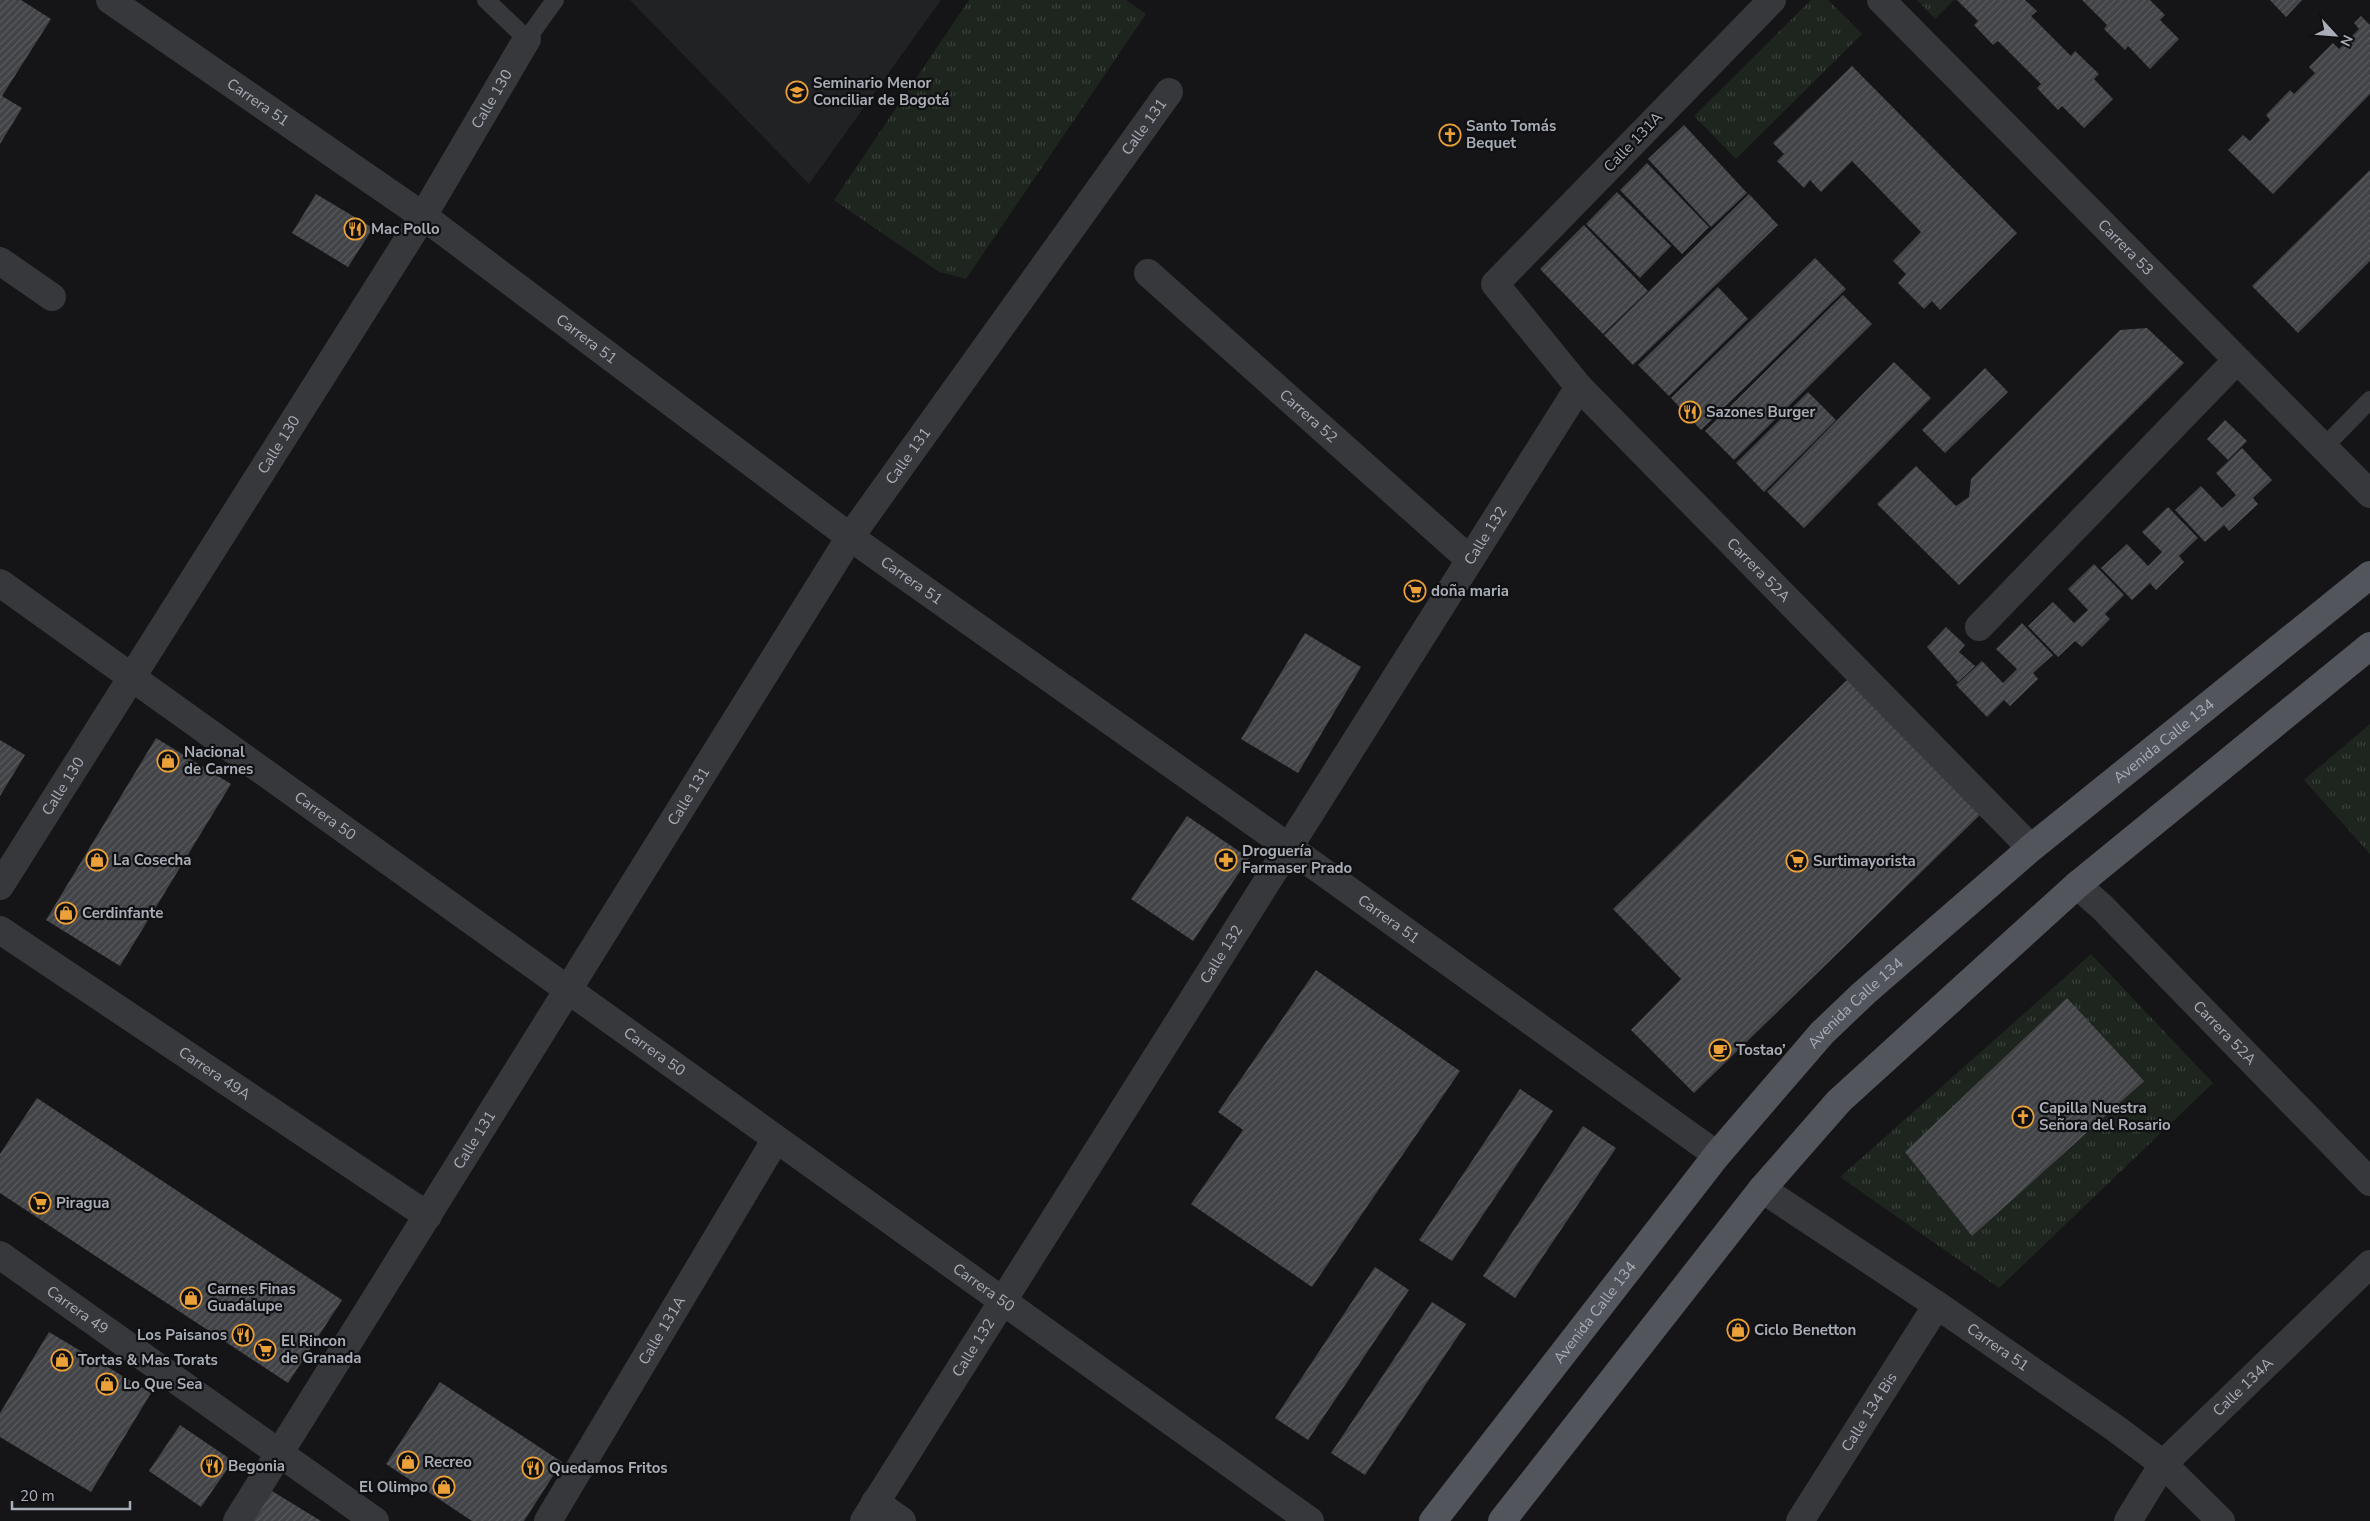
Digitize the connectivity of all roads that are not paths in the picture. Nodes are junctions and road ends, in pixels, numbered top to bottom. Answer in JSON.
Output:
{"nodes":[{"id":1,"x":110,"y":0,"type":"edge"},
{"id":2,"x":486,"y":0,"type":"edge"},
{"id":3,"x":555,"y":0,"type":"edge"},
{"id":4,"x":1772,"y":0,"type":"edge"},
{"id":5,"x":1881,"y":0,"type":"edge"},
{"id":6,"x":527,"y":39,"type":"junction"},
{"id":7,"x":1169,"y":92,"type":"dead end"},
{"id":8,"x":423,"y":216,"type":"junction"},
{"id":9,"x":0,"y":261,"type":"edge"},
{"id":10,"x":1148,"y":273,"type":"dead end"},
{"id":11,"x":1495,"y":284,"type":"joint"},
{"id":12,"x":52,"y":297,"type":"dead end"},
{"id":13,"x":2237,"y":360,"type":"junction"},
{"id":14,"x":1578,"y":387,"type":"junction"},
{"id":15,"x":2370,"y":400,"type":"edge"},
{"id":16,"x":2324,"y":447,"type":"junction"},
{"id":17,"x":2370,"y":494,"type":"edge"},
{"id":18,"x":850,"y":536,"type":"junction"},
{"id":19,"x":1469,"y":559,"type":"junction"},
{"id":20,"x":2370,"y":575,"type":"edge"},
{"id":21,"x":0,"y":583,"type":"edge"},
{"id":22,"x":1979,"y":627,"type":"dead end"},
{"id":23,"x":2370,"y":646,"type":"edge"},
{"id":24,"x":132,"y":678,"type":"junction"},
{"id":25,"x":1288,"y":846,"type":"junction"},
{"id":26,"x":2032,"y":848,"type":"junction"},
{"id":27,"x":2077,"y":885,"type":"junction"},
{"id":28,"x":0,"y":886,"type":"edge"},
{"id":29,"x":0,"y":930,"type":"edge"},
{"id":30,"x":568,"y":990,"type":"junction"},
{"id":31,"x":776,"y":1139,"type":"junction"},
{"id":32,"x":1717,"y":1156,"type":"junction"},
{"id":33,"x":2370,"y":1182,"type":"edge"},
{"id":34,"x":1762,"y":1189,"type":"junction"},
{"id":35,"x":428,"y":1216,"type":"junction"},
{"id":36,"x":0,"y":1255,"type":"edge"},
{"id":37,"x":2370,"y":1264,"type":"edge"},
{"id":38,"x":1001,"y":1300,"type":"junction"},
{"id":39,"x":1937,"y":1305,"type":"junction"},
{"id":40,"x":280,"y":1453,"type":"junction"},
{"id":41,"x":2163,"y":1464,"type":"junction"},
{"id":42,"x":870,"y":1512,"type":"edge"},
{"id":43,"x":237,"y":1521,"type":"edge"},
{"id":44,"x":375,"y":1521,"type":"edge"},
{"id":45,"x":548,"y":1521,"type":"edge"},
{"id":46,"x":902,"y":1521,"type":"edge"},
{"id":47,"x":1310,"y":1521,"type":"edge"},
{"id":48,"x":1433,"y":1521,"type":"edge"},
{"id":49,"x":1502,"y":1521,"type":"edge"},
{"id":50,"x":1800,"y":1521,"type":"edge"},
{"id":51,"x":2128,"y":1521,"type":"edge"},
{"id":52,"x":2222,"y":1521,"type":"edge"}],
"edges":[{"from":1,"to":8,"type":"street","name":"Carrera 51"},
{"from":2,"to":6,"type":"lane"},
{"from":3,"to":6,"type":"lane","name":"Calle 130"},
{"from":4,"to":11,"type":"street","name":"Calle 131A"},
{"from":5,"to":13,"type":"street","name":"Carrera 53"},
{"from":6,"to":8,"type":"street","name":"Calle 130"},
{"from":7,"to":18,"type":"street","name":"Calle 131"},
{"from":8,"to":18,"type":"street","name":"Carrera 51"},
{"from":8,"to":24,"type":"street","name":"Calle 130"},
{"from":9,"to":12,"type":"street"},
{"from":10,"to":19,"type":"street","name":"Carrera 52"},
{"from":11,"to":14,"type":"street","name":"Carrera 52A"},
{"from":13,"to":16,"type":"street","name":"Carrera 53"},
{"from":13,"to":22,"type":"street"},
{"from":14,"to":19,"type":"street","name":"Calle 132"},
{"from":14,"to":26,"type":"street","name":"Carrera 52A"},
{"from":15,"to":16,"type":"lane"},
{"from":16,"to":17,"type":"street","name":"Carrera 53"},
{"from":18,"to":25,"type":"street","name":"Carrera 51"},
{"from":18,"to":30,"type":"street","name":"Calle 131"},
{"from":19,"to":25,"type":"street","name":"Calle 132"},
{"from":20,"to":26,"type":"main road","name":"Avenida Calle 134"},
{"from":21,"to":24,"type":"street","name":"Carrera 50"},
{"from":23,"to":27,"type":"main road"},
{"from":24,"to":28,"type":"street","name":"Calle 130"},
{"from":24,"to":30,"type":"street","name":"Carrera 50"},
{"from":25,"to":32,"type":"street","name":"Carrera 51"},
{"from":25,"to":38,"type":"street","name":"Calle 132"},
{"from":26,"to":32,"type":"main road","name":"Avenida Calle 134"},
{"from":27,"to":33,"type":"street","name":"Carrera 52A"},
{"from":27,"to":34,"type":"main road"},
{"from":29,"to":35,"type":"street","name":"Carrera 49A"},
{"from":30,"to":31,"type":"street","name":"Carrera 50"},
{"from":30,"to":35,"type":"street","name":"Calle 131"},
{"from":31,"to":38,"type":"street","name":"Carrera 50"},
{"from":31,"to":45,"type":"street","name":"Calle 131A"},
{"from":32,"to":48,"type":"main road","name":"Avenida Calle 134"},
{"from":34,"to":39,"type":"street","name":"Carrera 51"},
{"from":34,"to":49,"type":"main road"},
{"from":35,"to":40,"type":"street","name":"Calle 131"},
{"from":36,"to":40,"type":"street","name":"Carrera 49"},
{"from":37,"to":41,"type":"street","name":"Calle 134A"},
{"from":38,"to":42,"type":"street","name":"Calle 132"},
{"from":38,"to":47,"type":"street","name":"Carrera 50"},
{"from":39,"to":41,"type":"street","name":"Carrera 51"},
{"from":39,"to":50,"type":"street","name":"Calle 134 Bis"},
{"from":40,"to":43,"type":"street","name":"Calle 131"},
{"from":40,"to":44,"type":"street","name":"Carrera 49"},
{"from":41,"to":51,"type":"street","name":"Calle 134A"},
{"from":41,"to":52,"type":"street","name":"Carrera 51"},
{"from":42,"to":46,"type":"street"}]}
